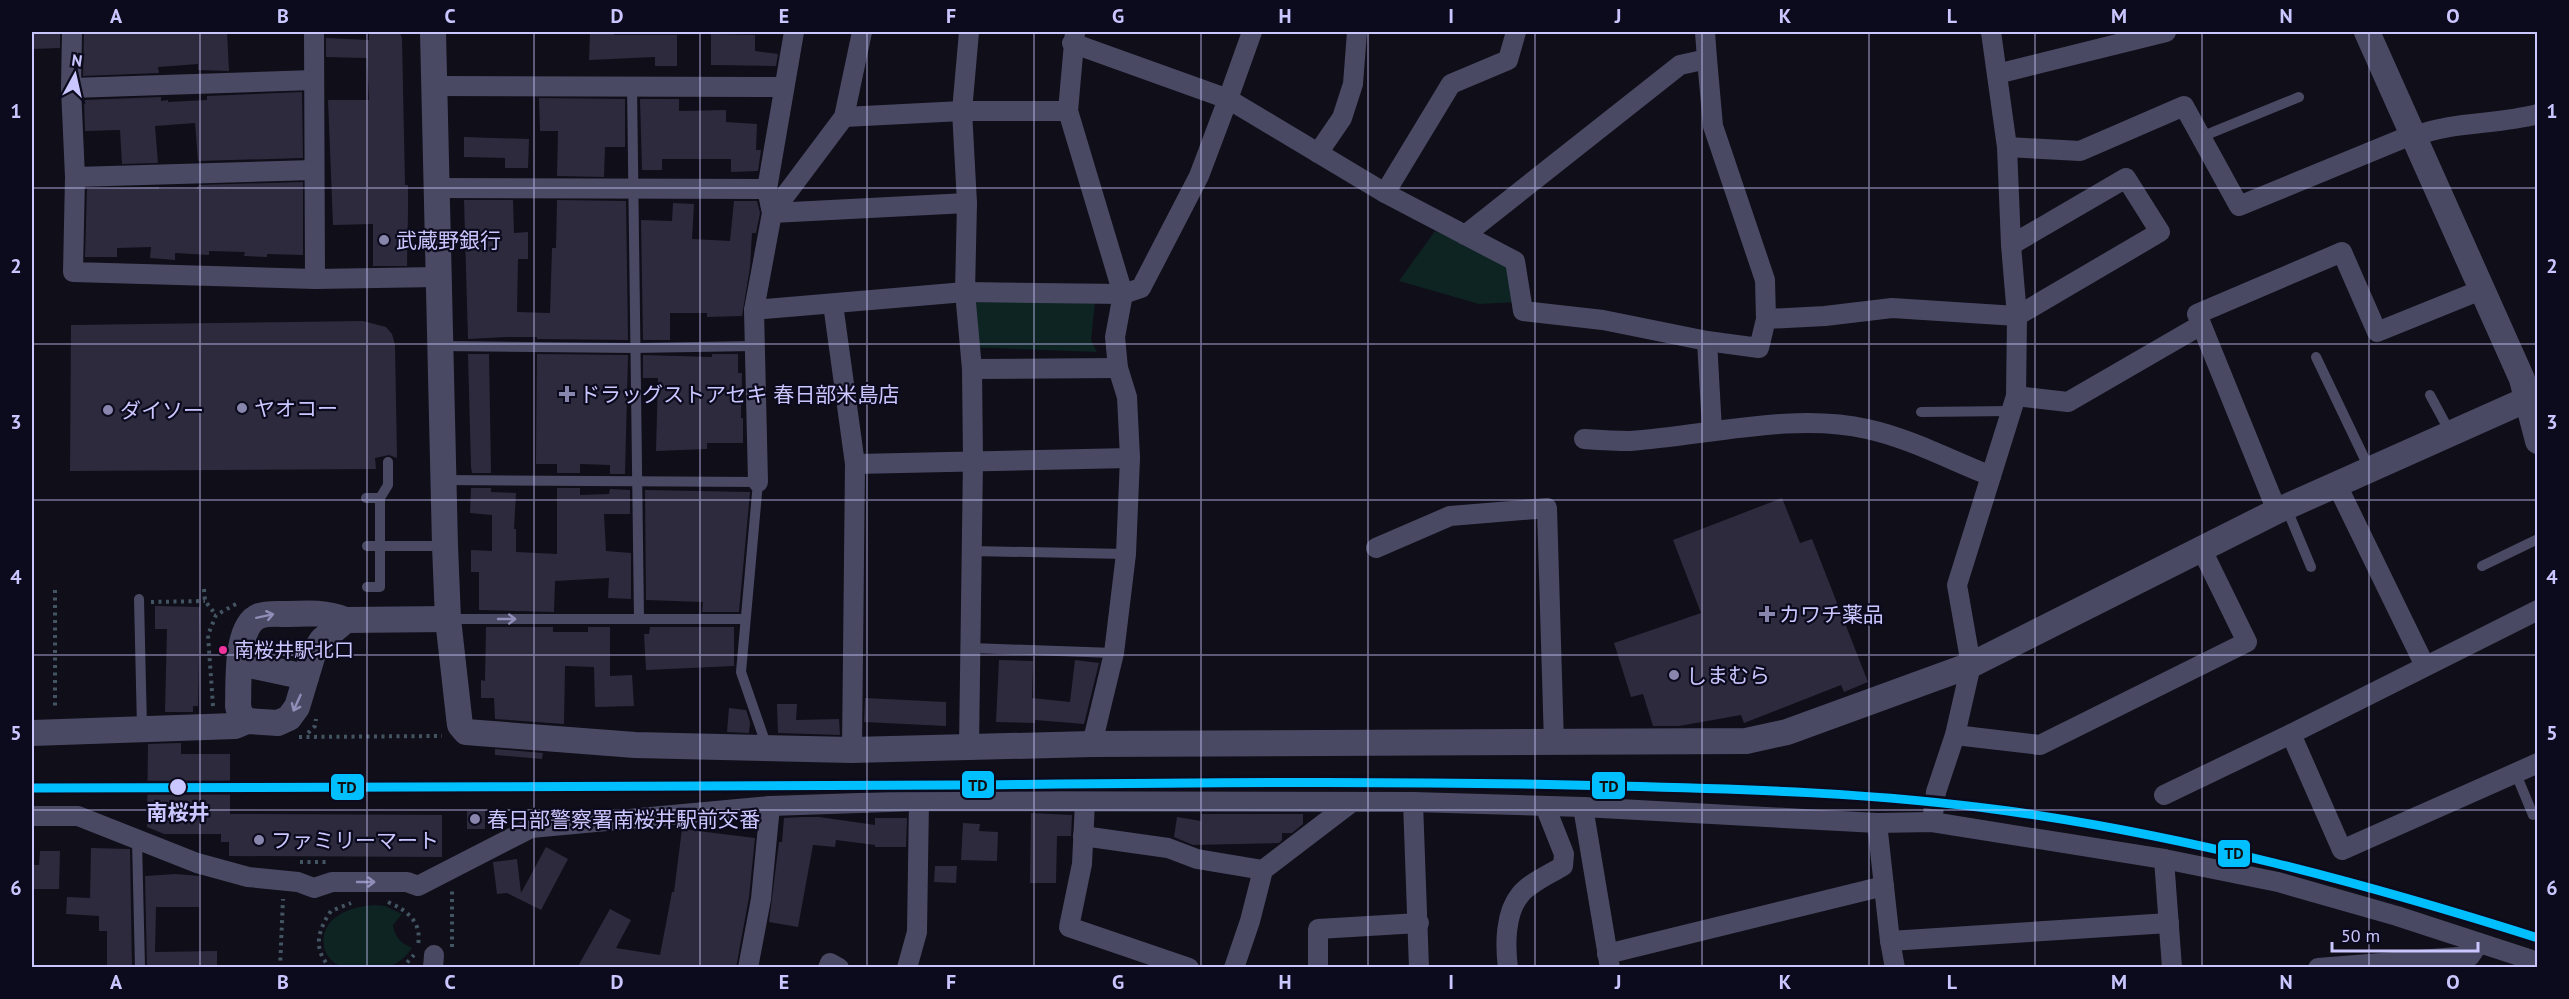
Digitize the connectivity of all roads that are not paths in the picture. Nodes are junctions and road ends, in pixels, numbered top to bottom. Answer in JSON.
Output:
{"nodes":[{"id":1,"x":72,"y":32,"type":"edge"},
{"id":2,"x":314,"y":32,"type":"edge"},
{"id":3,"x":433,"y":32,"type":"edge"},
{"id":4,"x":794,"y":32,"type":"edge"},
{"id":5,"x":862,"y":32,"type":"edge"},
{"id":6,"x":969,"y":32,"type":"edge"},
{"id":7,"x":1252,"y":32,"type":"edge"},
{"id":8,"x":1357,"y":32,"type":"edge"},
{"id":9,"x":1516,"y":32,"type":"edge"},
{"id":10,"x":1705,"y":32,"type":"edge"},
{"id":11,"x":1991,"y":32,"type":"edge"},
{"id":12,"x":2166,"y":32,"type":"edge"},
{"id":13,"x":2367,"y":32,"type":"edge"},
{"id":14,"x":1073,"y":37,"type":"edge"},
{"id":15,"x":1707,"y":59,"type":"junction"},
{"id":16,"x":1997,"y":74,"type":"junction"},
{"id":17,"x":314,"y":80,"type":"junction"},
{"id":18,"x":434,"y":86,"type":"junction"},
{"id":19,"x":632,"y":86,"type":"junction"},
{"id":20,"x":783,"y":87,"type":"junction"},
{"id":21,"x":72,"y":88,"type":"junction"},
{"id":22,"x":2299,"y":97,"type":"dead end"},
{"id":23,"x":1228,"y":99,"type":"junction"},
{"id":24,"x":962,"y":111,"type":"junction"},
{"id":25,"x":1068,"y":111,"type":"junction"},
{"id":26,"x":2538,"y":114,"type":"edge"},
{"id":27,"x":844,"y":117,"type":"junction"},
{"id":28,"x":2414,"y":135,"type":"junction"},
{"id":29,"x":2201,"y":137,"type":"junction"},
{"id":30,"x":2007,"y":147,"type":"junction"},
{"id":31,"x":1318,"y":153,"type":"junction"},
{"id":32,"x":313,"y":170,"type":"junction"},
{"id":33,"x":75,"y":177,"type":"junction"},
{"id":34,"x":436,"y":188,"type":"junction"},
{"id":35,"x":767,"y":189,"type":"junction"},
{"id":36,"x":634,"y":191,"type":"junction"},
{"id":37,"x":1385,"y":194,"type":"junction"},
{"id":38,"x":967,"y":204,"type":"junction"},
{"id":39,"x":772,"y":213,"type":"junction"},
{"id":40,"x":1466,"y":236,"type":"junction"},
{"id":41,"x":2011,"y":245,"type":"junction"},
{"id":42,"x":438,"y":277,"type":"junction"},
{"id":43,"x":315,"y":279,"type":"junction"},
{"id":44,"x":2481,"y":290,"type":"junction"},
{"id":45,"x":965,"y":292,"type":"junction"},
{"id":46,"x":1123,"y":294,"type":"junction"},
{"id":47,"x":833,"y":304,"type":"junction"},
{"id":48,"x":754,"y":310,"type":"junction"},
{"id":49,"x":2017,"y":316,"type":"junction"},
{"id":50,"x":1766,"y":319,"type":"junction"},
{"id":51,"x":2201,"y":326,"type":"junction"},
{"id":52,"x":1707,"y":342,"type":"junction"},
{"id":53,"x":440,"y":346,"type":"junction"},
{"id":54,"x":755,"y":346,"type":"junction"},
{"id":55,"x":634,"y":348,"type":"junction"},
{"id":56,"x":2316,"y":357,"type":"dead end"},
{"id":57,"x":1118,"y":368,"type":"junction"},
{"id":58,"x":972,"y":369,"type":"junction"},
{"id":59,"x":2430,"y":395,"type":"dead end"},
{"id":60,"x":2533,"y":397,"type":"edge"},
{"id":61,"x":2014,"y":403,"type":"junction"},
{"id":62,"x":1922,"y":412,"type":"dead end"},
{"id":63,"x":1712,"y":429,"type":"junction"},
{"id":64,"x":2451,"y":434,"type":"junction"},
{"id":65,"x":1584,"y":439,"type":"dead end"},
{"id":66,"x":2538,"y":441,"type":"edge"},
{"id":67,"x":1130,"y":458,"type":"junction"},
{"id":68,"x":973,"y":460,"type":"junction"},
{"id":69,"x":388,"y":462,"type":"dead end"},
{"id":70,"x":855,"y":464,"type":"junction"},
{"id":71,"x":2370,"y":470,"type":"junction"},
{"id":72,"x":1990,"y":476,"type":"junction"},
{"id":73,"x":443,"y":480,"type":"junction"},
{"id":74,"x":636,"y":481,"type":"junction"},
{"id":75,"x":758,"y":482,"type":"junction"},
{"id":76,"x":2337,"y":485,"type":"junction"},
{"id":77,"x":366,"y":498,"type":"dead end"},
{"id":78,"x":380,"y":498,"type":"junction"},
{"id":79,"x":2281,"y":509,"type":"junction"},
{"id":80,"x":2538,"y":538,"type":"edge"},
{"id":81,"x":367,"y":546,"type":"dead end"},
{"id":82,"x":380,"y":546,"type":"junction"},
{"id":83,"x":445,"y":546,"type":"junction"},
{"id":84,"x":1376,"y":548,"type":"dead end"},
{"id":85,"x":2201,"y":548,"type":"junction"},
{"id":86,"x":972,"y":551,"type":"junction"},
{"id":87,"x":1126,"y":554,"type":"junction"},
{"id":88,"x":2482,"y":566,"type":"dead end"},
{"id":89,"x":2311,"y":567,"type":"dead end"},
{"id":90,"x":368,"y":587,"type":"dead end"},
{"id":91,"x":140,"y":600,"type":"road end"},
{"id":92,"x":2538,"y":610,"type":"edge"},
{"id":93,"x":448,"y":619,"type":"junction"},
{"id":94,"x":639,"y":619,"type":"junction"},
{"id":95,"x":745,"y":619,"type":"junction"},
{"id":96,"x":346,"y":620,"type":"junction"},
{"id":97,"x":971,"y":648,"type":"junction"},
{"id":98,"x":1114,"y":653,"type":"junction"},
{"id":99,"x":240,"y":663,"type":"junction"},
{"id":100,"x":1971,"y":665,"type":"junction"},
{"id":101,"x":2425,"y":666,"type":"junction"},
{"id":102,"x":306,"y":676,"type":"junction"},
{"id":103,"x":247,"y":721,"type":"junction"},
{"id":104,"x":142,"y":728,"type":"junction"},
{"id":105,"x":32,"y":733,"type":"edge"},
{"id":106,"x":2291,"y":734,"type":"junction"},
{"id":107,"x":1955,"y":735,"type":"junction"},
{"id":108,"x":1092,"y":744,"type":"junction"},
{"id":109,"x":1554,"y":744,"type":"junction"},
{"id":110,"x":767,"y":747,"type":"junction"},
{"id":111,"x":969,"y":747,"type":"junction"},
{"id":112,"x":852,"y":750,"type":"junction"},
{"id":113,"x":2538,"y":763,"type":"edge"},
{"id":114,"x":2516,"y":774,"type":"junction"},
{"id":115,"x":2164,"y":795,"type":"dead end"},
{"id":116,"x":919,"y":801,"type":"junction"},
{"id":117,"x":1085,"y":802,"type":"junction"},
{"id":118,"x":1352,"y":802,"type":"junction"},
{"id":119,"x":1413,"y":802,"type":"junction"},
{"id":120,"x":770,"y":806,"type":"junction"},
{"id":121,"x":1545,"y":806,"type":"junction"},
{"id":122,"x":1583,"y":807,"type":"junction"},
{"id":123,"x":2533,"y":815,"type":"dead end"},
{"id":124,"x":32,"y":816,"type":"edge"},
{"id":125,"x":1932,"y":822,"type":"junction"},
{"id":126,"x":1877,"y":823,"type":"junction"},
{"id":127,"x":1083,"y":836,"type":"junction"},
{"id":128,"x":137,"y":840,"type":"junction"},
{"id":129,"x":2164,"y":859,"type":"junction"},
{"id":130,"x":1263,"y":870,"type":"junction"},
{"id":131,"x":1884,"y":886,"type":"junction"},
{"id":132,"x":1419,"y":923,"type":"junction"},
{"id":133,"x":2169,"y":923,"type":"junction"},
{"id":134,"x":1890,"y":941,"type":"junction"},
{"id":135,"x":2479,"y":943,"type":"junction"},
{"id":136,"x":1608,"y":961,"type":"edge"},
{"id":137,"x":2538,"y":962,"type":"edge"},
{"id":138,"x":140,"y":968,"type":"edge"},
{"id":139,"x":748,"y":968,"type":"edge"},
{"id":140,"x":828,"y":968,"type":"edge"},
{"id":141,"x":839,"y":968,"type":"edge"},
{"id":142,"x":907,"y":968,"type":"edge"},
{"id":143,"x":1189,"y":968,"type":"edge"},
{"id":144,"x":1234,"y":968,"type":"edge"},
{"id":145,"x":1318,"y":968,"type":"edge"},
{"id":146,"x":1419,"y":968,"type":"edge"},
{"id":147,"x":1508,"y":968,"type":"edge"},
{"id":148,"x":1895,"y":968,"type":"edge"},
{"id":149,"x":2172,"y":968,"type":"edge"},
{"id":150,"x":2318,"y":968,"type":"edge"}],
"edges":[{"from":1,"to":21,"type":"street"},
{"from":2,"to":17,"type":"street"},
{"from":3,"to":18,"type":"street"},
{"from":4,"to":20,"type":"street"},
{"from":5,"to":27,"type":"street"},
{"from":6,"to":24,"type":"street"},
{"from":7,"to":23,"type":"street"},
{"from":8,"to":31,"type":"street"},
{"from":9,"to":37,"type":"street"},
{"from":10,"to":15,"type":"street"},
{"from":11,"to":16,"type":"street"},
{"from":12,"to":16,"type":"street"},
{"from":13,"to":28,"type":"street"},
{"from":14,"to":23,"type":"street"},
{"from":14,"to":25,"type":"street"},
{"from":15,"to":40,"type":"street"},
{"from":15,"to":50,"type":"street"},
{"from":16,"to":30,"type":"street"},
{"from":17,"to":21,"type":"street"},
{"from":17,"to":32,"type":"street"},
{"from":18,"to":19,"type":"street"},
{"from":18,"to":34,"type":"street"},
{"from":19,"to":20,"type":"street"},
{"from":19,"to":36,"type":"lane"},
{"from":20,"to":35,"type":"street"},
{"from":21,"to":33,"type":"street"},
{"from":22,"to":29,"type":"lane"},
{"from":23,"to":31,"type":"street"},
{"from":23,"to":46,"type":"street"},
{"from":24,"to":25,"type":"street"},
{"from":24,"to":27,"type":"street"},
{"from":24,"to":38,"type":"street"},
{"from":25,"to":46,"type":"street"},
{"from":26,"to":28,"type":"street"},
{"from":27,"to":39,"type":"street"},
{"from":28,"to":29,"type":"street"},
{"from":28,"to":44,"type":"street"},
{"from":29,"to":30,"type":"street"},
{"from":30,"to":41,"type":"street"},
{"from":31,"to":37,"type":"street"},
{"from":32,"to":33,"type":"street"},
{"from":32,"to":43,"type":"street"},
{"from":33,"to":43,"type":"street"},
{"from":34,"to":36,"type":"street"},
{"from":34,"to":42,"type":"street"},
{"from":35,"to":36,"type":"street"},
{"from":35,"to":39,"type":"street"},
{"from":36,"to":55,"type":"lane"},
{"from":37,"to":40,"type":"street"},
{"from":38,"to":39,"type":"street"},
{"from":38,"to":45,"type":"street"},
{"from":39,"to":48,"type":"street"},
{"from":40,"to":52,"type":"street"},
{"from":41,"to":49,"type":"street"},
{"from":41,"to":49,"type":"street"},
{"from":42,"to":43,"type":"street"},
{"from":42,"to":53,"type":"street"},
{"from":44,"to":51,"type":"street"},
{"from":44,"to":60,"type":"street"},
{"from":45,"to":46,"type":"street"},
{"from":45,"to":47,"type":"street"},
{"from":45,"to":58,"type":"street"},
{"from":46,"to":57,"type":"street"},
{"from":47,"to":48,"type":"street"},
{"from":47,"to":70,"type":"street"},
{"from":48,"to":54,"type":"street"},
{"from":49,"to":50,"type":"street"},
{"from":49,"to":61,"type":"street"},
{"from":50,"to":52,"type":"street"},
{"from":51,"to":61,"type":"street"},
{"from":51,"to":79,"type":"street"},
{"from":52,"to":63,"type":"street"},
{"from":53,"to":55,"type":"lane"},
{"from":53,"to":73,"type":"street"},
{"from":54,"to":55,"type":"lane"},
{"from":54,"to":75,"type":"street"},
{"from":55,"to":74,"type":"lane"},
{"from":56,"to":71,"type":"lane"},
{"from":57,"to":58,"type":"street"},
{"from":57,"to":67,"type":"street"},
{"from":58,"to":68,"type":"street"},
{"from":59,"to":64,"type":"lane"},
{"from":60,"to":64,"type":"street"},
{"from":60,"to":66,"type":"street"},
{"from":61,"to":62,"type":"lane"},
{"from":61,"to":72,"type":"street"},
{"from":63,"to":65,"type":"street"},
{"from":63,"to":72,"type":"street"},
{"from":64,"to":71,"type":"street"},
{"from":67,"to":68,"type":"street"},
{"from":67,"to":87,"type":"street"},
{"from":68,"to":70,"type":"street"},
{"from":68,"to":86,"type":"street"},
{"from":69,"to":78,"type":"lane"},
{"from":70,"to":112,"type":"street"},
{"from":71,"to":76,"type":"street"},
{"from":72,"to":100,"type":"street"},
{"from":73,"to":74,"type":"lane"},
{"from":73,"to":83,"type":"street"},
{"from":74,"to":75,"type":"lane"},
{"from":74,"to":94,"type":"lane"},
{"from":75,"to":95,"type":"lane"},
{"from":76,"to":79,"type":"street"},
{"from":76,"to":101,"type":"street"},
{"from":77,"to":78,"type":"lane"},
{"from":78,"to":82,"type":"lane"},
{"from":79,"to":85,"type":"street"},
{"from":79,"to":89,"type":"lane"},
{"from":80,"to":88,"type":"lane"},
{"from":81,"to":82,"type":"lane"},
{"from":82,"to":83,"type":"lane"},
{"from":82,"to":90,"type":"lane"},
{"from":83,"to":93,"type":"street"},
{"from":84,"to":109,"type":"street"},
{"from":85,"to":100,"type":"street"},
{"from":85,"to":107,"type":"street"},
{"from":86,"to":87,"type":"lane"},
{"from":86,"to":97,"type":"street"},
{"from":87,"to":98,"type":"street"},
{"from":91,"to":104,"type":"lane"},
{"from":92,"to":101,"type":"street"},
{"from":93,"to":94,"type":"lane","one_way":true},
{"from":93,"to":96,"type":"street"},
{"from":93,"to":110,"type":"street"},
{"from":94,"to":95,"type":"lane"},
{"from":95,"to":110,"type":"lane"},
{"from":99,"to":96,"type":"street","one_way":true},
{"from":96,"to":102,"type":"street"},
{"from":97,"to":98,"type":"lane"},
{"from":97,"to":111,"type":"street"},
{"from":98,"to":108,"type":"street"},
{"from":99,"to":102,"type":"street"},
{"from":99,"to":103,"type":"street"},
{"from":100,"to":107,"type":"street"},
{"from":100,"to":109,"type":"street"},
{"from":101,"to":106,"type":"street"},
{"from":102,"to":103,"type":"street","one_way":true},
{"from":103,"to":104,"type":"street"},
{"from":104,"to":105,"type":"street"},
{"from":106,"to":114,"type":"street"},
{"from":106,"to":115,"type":"street"},
{"from":107,"to":125,"type":"street"},
{"from":108,"to":109,"type":"street"},
{"from":108,"to":111,"type":"street"},
{"from":110,"to":112,"type":"street"},
{"from":111,"to":112,"type":"street"},
{"from":113,"to":114,"type":"street"},
{"from":114,"to":123,"type":"lane"},
{"from":116,"to":117,"type":"street"},
{"from":116,"to":120,"type":"street"},
{"from":116,"to":142,"type":"street"},
{"from":117,"to":118,"type":"street"},
{"from":117,"to":127,"type":"street"},
{"from":118,"to":119,"type":"street"},
{"from":118,"to":130,"type":"street"},
{"from":119,"to":121,"type":"street"},
{"from":119,"to":132,"type":"street"},
{"from":128,"to":120,"type":"street","one_way":true},
{"from":120,"to":139,"type":"street"},
{"from":121,"to":122,"type":"street"},
{"from":121,"to":147,"type":"street"},
{"from":122,"to":126,"type":"street"},
{"from":122,"to":136,"type":"street"},
{"from":124,"to":128,"type":"street"},
{"from":125,"to":126,"type":"street"},
{"from":125,"to":129,"type":"street"},
{"from":126,"to":131,"type":"street"},
{"from":127,"to":130,"type":"street"},
{"from":127,"to":143,"type":"street"},
{"from":128,"to":138,"type":"lane"},
{"from":129,"to":133,"type":"street"},
{"from":129,"to":135,"type":"street"},
{"from":130,"to":144,"type":"street"},
{"from":131,"to":134,"type":"street"},
{"from":131,"to":136,"type":"street"},
{"from":132,"to":145,"type":"street"},
{"from":132,"to":146,"type":"street"},
{"from":133,"to":134,"type":"street"},
{"from":133,"to":149,"type":"street"},
{"from":134,"to":148,"type":"street"},
{"from":135,"to":137,"type":"street"},
{"from":135,"to":150,"type":"street"},
{"from":140,"to":141,"type":"street"}]}
